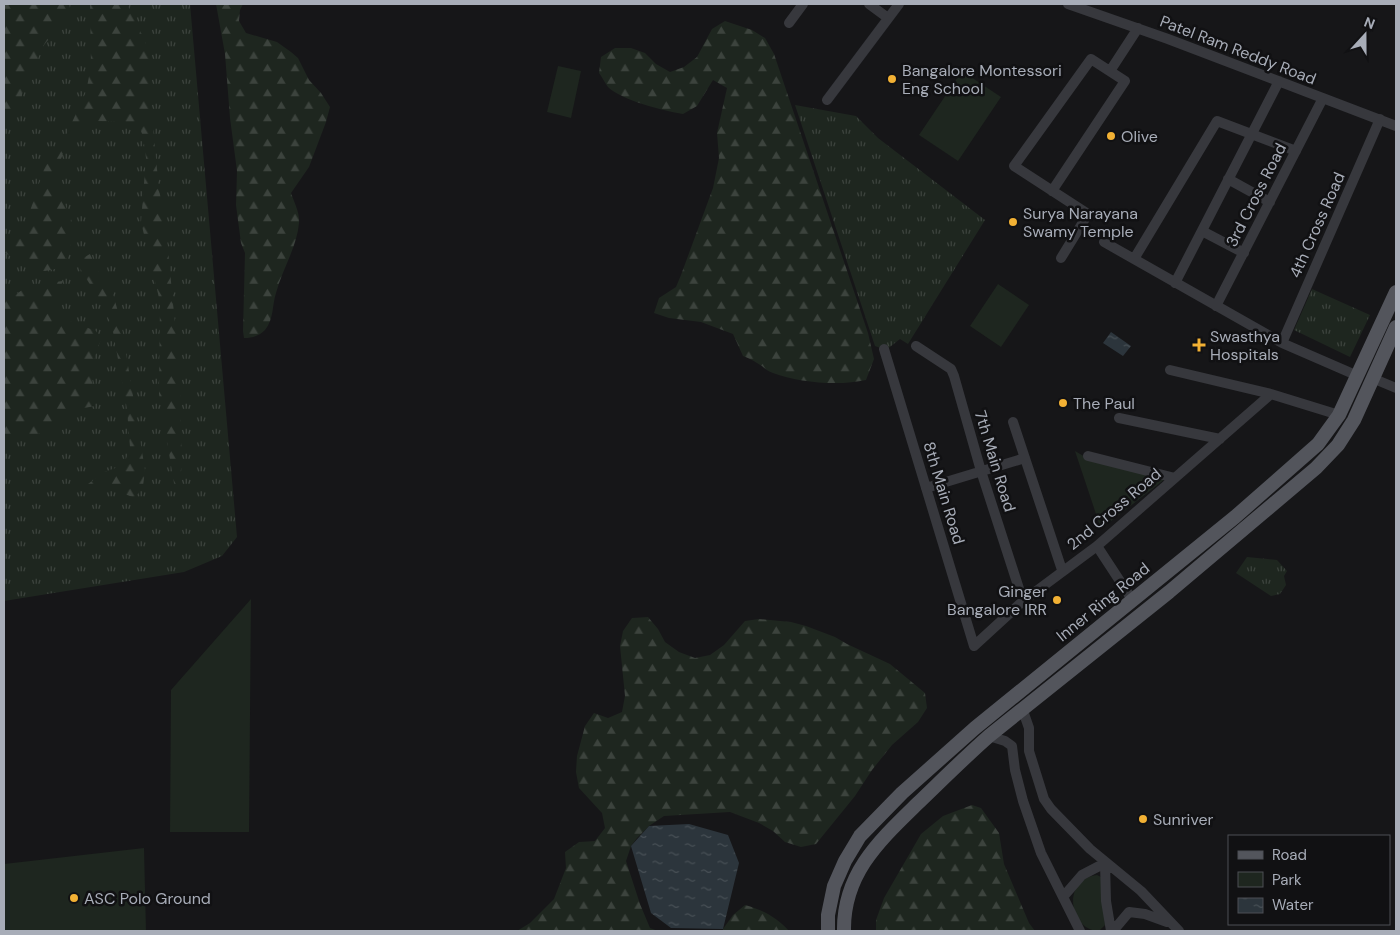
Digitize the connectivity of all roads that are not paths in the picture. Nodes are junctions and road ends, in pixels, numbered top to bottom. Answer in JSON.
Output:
{"nodes":[{"id":1,"x":803,"y":4,"type":"edge"},
{"id":2,"x":869,"y":4,"type":"edge"},
{"id":3,"x":899,"y":4,"type":"edge"},
{"id":4,"x":1068,"y":4,"type":"edge"},
{"id":5,"x":888,"y":18,"type":"junction"},
{"id":6,"x":789,"y":23,"type":"dead end"},
{"id":7,"x":1138,"y":28,"type":"junction"},
{"id":8,"x":1110,"y":71,"type":"junction"},
{"id":9,"x":1279,"y":81,"type":"junction"},
{"id":10,"x":1323,"y":98,"type":"junction"},
{"id":11,"x":828,"y":100,"type":"dead end"},
{"id":12,"x":1380,"y":119,"type":"junction"},
{"id":13,"x":1396,"y":126,"type":"edge"},
{"id":14,"x":1252,"y":133,"type":"junction"},
{"id":15,"x":1296,"y":150,"type":"junction"},
{"id":16,"x":1228,"y":179,"type":"junction"},
{"id":17,"x":1052,"y":191,"type":"junction"},
{"id":18,"x":1270,"y":202,"type":"junction"},
{"id":19,"x":1202,"y":231,"type":"junction"},
{"id":20,"x":1104,"y":242,"type":"dead end"},
{"id":21,"x":1244,"y":253,"type":"junction"},
{"id":22,"x":1061,"y":258,"type":"dead end"},
{"id":23,"x":1134,"y":259,"type":"junction"},
{"id":24,"x":1175,"y":283,"type":"junction"},
{"id":25,"x":1396,"y":292,"type":"edge"},
{"id":26,"x":1216,"y":306,"type":"junction"},
{"id":27,"x":1396,"y":327,"type":"edge"},
{"id":28,"x":1282,"y":343,"type":"junction"},
{"id":29,"x":916,"y":346,"type":"dead end"},
{"id":30,"x":884,"y":349,"type":"dead end"},
{"id":31,"x":1170,"y":370,"type":"dead end"},
{"id":32,"x":1358,"y":376,"type":"junction"},
{"id":33,"x":1372,"y":378,"type":"junction"},
{"id":34,"x":1396,"y":388,"type":"edge"},
{"id":35,"x":1271,"y":394,"type":"junction"},
{"id":36,"x":1339,"y":415,"type":"junction"},
{"id":37,"x":1119,"y":418,"type":"dead end"},
{"id":38,"x":1013,"y":422,"type":"dead end"},
{"id":39,"x":1220,"y":439,"type":"junction"},
{"id":40,"x":1088,"y":456,"type":"dead end"},
{"id":41,"x":1025,"y":458,"type":"junction"},
{"id":42,"x":981,"y":471,"type":"junction"},
{"id":43,"x":1175,"y":478,"type":"junction"},
{"id":44,"x":926,"y":488,"type":"junction"},
{"id":45,"x":1097,"y":546,"type":"junction"},
{"id":46,"x":1062,"y":570,"type":"junction"},
{"id":47,"x":1134,"y":600,"type":"junction"},
{"id":48,"x":1023,"y":601,"type":"junction"},
{"id":49,"x":974,"y":646,"type":"joint"},
{"id":50,"x":1022,"y":708,"type":"junction"},
{"id":51,"x":989,"y":736,"type":"junction"},
{"id":52,"x":1105,"y":863,"type":"junction"},
{"id":53,"x":1063,"y":896,"type":"junction"},
{"id":54,"x":1170,"y":923,"type":"junction"},
{"id":55,"x":1081,"y":930,"type":"edge"},
{"id":56,"x":828,"y":931,"type":"edge"},
{"id":57,"x":844,"y":931,"type":"edge"},
{"id":58,"x":1112,"y":931,"type":"edge"},
{"id":59,"x":1180,"y":931,"type":"edge"}],
"edges":[{"from":1,"to":6,"type":"street"},
{"from":2,"to":5,"type":"street"},
{"from":3,"to":5,"type":"street"},
{"from":4,"to":7,"type":"street","name":"Patel Ram Reddy Road"},
{"from":5,"to":11,"type":"street"},
{"from":7,"to":8,"type":"street"},
{"from":7,"to":9,"type":"street","name":"Patel Ram Reddy Road"},
{"from":8,"to":17,"type":"street"},
{"from":8,"to":17,"type":"street"},
{"from":9,"to":10,"type":"street","name":"Patel Ram Reddy Road"},
{"from":9,"to":14,"type":"street"},
{"from":10,"to":12,"type":"street","name":"Patel Ram Reddy Road"},
{"from":10,"to":15,"type":"street","name":"3rd Cross Road"},
{"from":12,"to":13,"type":"street","name":"Patel Ram Reddy Road"},
{"from":12,"to":28,"type":"street","name":"4th Cross Road"},
{"from":14,"to":15,"type":"street"},
{"from":14,"to":16,"type":"street"},
{"from":14,"to":23,"type":"street"},
{"from":15,"to":18,"type":"street","name":"3rd Cross Road"},
{"from":16,"to":18,"type":"street"},
{"from":16,"to":19,"type":"street"},
{"from":17,"to":22,"type":"street"},
{"from":18,"to":21,"type":"street","name":"3rd Cross Road"},
{"from":19,"to":21,"type":"street"},
{"from":19,"to":24,"type":"street"},
{"from":20,"to":23,"type":"street"},
{"from":21,"to":26,"type":"street","name":"3rd Cross Road"},
{"from":23,"to":24,"type":"street"},
{"from":24,"to":26,"type":"street"},
{"from":25,"to":32,"type":"main road","name":"Inner Ring Road"},
{"from":26,"to":28,"type":"street"},
{"from":27,"to":33,"type":"main road","name":"Inner Ring Road"},
{"from":28,"to":32,"type":"street"},
{"from":29,"to":42,"type":"street","name":"7th Main Road"},
{"from":30,"to":44,"type":"street","name":"8th Main Road"},
{"from":31,"to":35,"type":"street"},
{"from":32,"to":36,"type":"main road","name":"Inner Ring Road"},
{"from":33,"to":34,"type":"street"},
{"from":33,"to":50,"type":"main road","name":"Inner Ring Road"},
{"from":35,"to":36,"type":"street"},
{"from":35,"to":39,"type":"street","name":"2nd Cross Road"},
{"from":36,"to":47,"type":"main road","name":"Inner Ring Road"},
{"from":37,"to":39,"type":"street"},
{"from":38,"to":41,"type":"street"},
{"from":39,"to":43,"type":"street","name":"2nd Cross Road"},
{"from":40,"to":43,"type":"street"},
{"from":41,"to":42,"type":"street"},
{"from":41,"to":46,"type":"street"},
{"from":42,"to":44,"type":"street"},
{"from":42,"to":48,"type":"street","name":"7th Main Road"},
{"from":43,"to":45,"type":"street","name":"2nd Cross Road"},
{"from":44,"to":49,"type":"street","name":"8th Main Road"},
{"from":45,"to":46,"type":"street","name":"2nd Cross Road"},
{"from":45,"to":47,"type":"street"},
{"from":46,"to":48,"type":"street","name":"2nd Cross Road"},
{"from":47,"to":56,"type":"main road","name":"Inner Ring Road"},
{"from":48,"to":49,"type":"street","name":"2nd Cross Road"},
{"from":50,"to":51,"type":"main road","name":"Inner Ring Road"},
{"from":50,"to":52,"type":"street"},
{"from":51,"to":53,"type":"street"},
{"from":51,"to":57,"type":"main road","name":"Inner Ring Road"},
{"from":52,"to":53,"type":"street"},
{"from":52,"to":54,"type":"street"},
{"from":52,"to":58,"type":"street"},
{"from":53,"to":55,"type":"street"},
{"from":54,"to":58,"type":"street"},
{"from":54,"to":59,"type":"street"}]}
